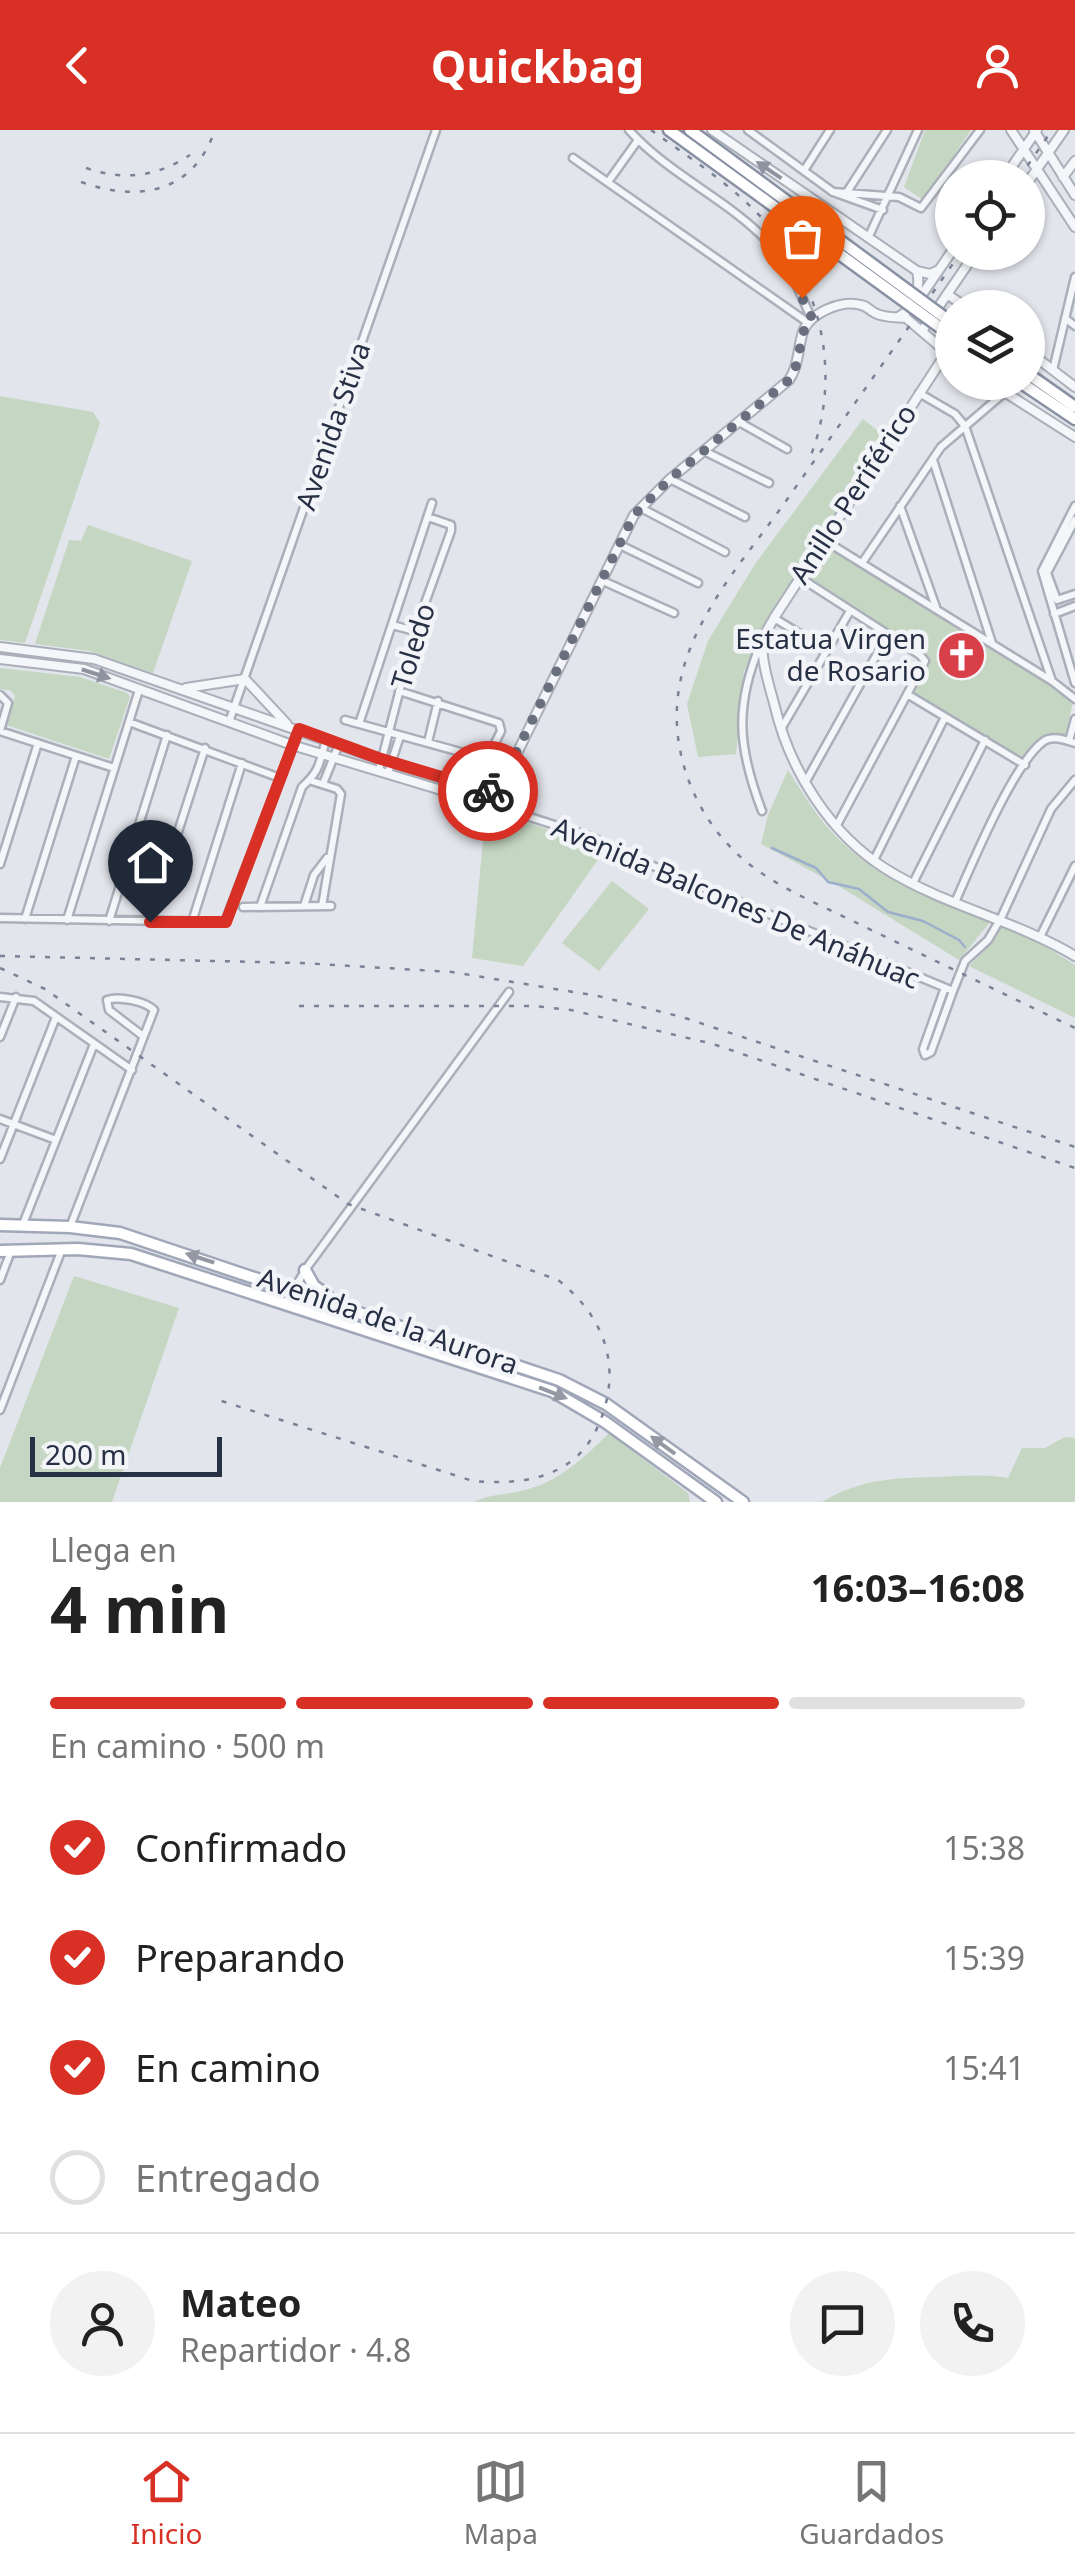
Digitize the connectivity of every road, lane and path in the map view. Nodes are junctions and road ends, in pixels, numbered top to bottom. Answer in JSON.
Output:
{"nodes":[{"id":1,"x":436,"y":130,"type":"edge"},
{"id":2,"x":629,"y":130,"type":"edge"},
{"id":3,"x":669,"y":130,"type":"edge"},
{"id":4,"x":690,"y":130,"type":"edge"},
{"id":5,"x":712,"y":130,"type":"edge"},
{"id":6,"x":748,"y":130,"type":"edge"},
{"id":7,"x":771,"y":130,"type":"edge"},
{"id":8,"x":830,"y":130,"type":"edge"},
{"id":9,"x":887,"y":130,"type":"edge"},
{"id":10,"x":918,"y":130,"type":"edge"},
{"id":11,"x":980,"y":130,"type":"edge"},
{"id":12,"x":1010,"y":130,"type":"edge"},
{"id":13,"x":1064,"y":130,"type":"edge"},
{"id":14,"x":1036,"y":131,"type":"edge"},
{"id":15,"x":638,"y":140,"type":"junction"},
{"id":16,"x":764,"y":141,"type":"junction"},
{"id":17,"x":1023,"y":150,"type":"junction"},
{"id":18,"x":1048,"y":152,"type":"junction"},
{"id":19,"x":574,"y":158,"type":"dead end"},
{"id":20,"x":1016,"y":160,"type":"edge"},
{"id":21,"x":1030,"y":160,"type":"edge"},
{"id":22,"x":1043,"y":160,"type":"edge"},
{"id":23,"x":1075,"y":161,"type":"edge"},
{"id":24,"x":805,"y":169,"type":"junction"},
{"id":25,"x":1063,"y":177,"type":"junction"},
{"id":26,"x":1045,"y":181,"type":"edge"},
{"id":27,"x":608,"y":182,"type":"junction"},
{"id":28,"x":846,"y":194,"type":"junction"},
{"id":29,"x":1075,"y":194,"type":"edge"},
{"id":30,"x":890,"y":196,"type":"junction"},
{"id":31,"x":882,"y":210,"type":"junction"},
{"id":32,"x":1075,"y":227,"type":"edge"},
{"id":33,"x":869,"y":236,"type":"junction"},
{"id":34,"x":939,"y":270,"type":"joint"},
{"id":35,"x":917,"y":271,"type":"junction"},
{"id":36,"x":1075,"y":278,"type":"edge"},
{"id":37,"x":935,"y":307,"type":"edge"},
{"id":38,"x":935,"y":311,"type":"edge"},
{"id":39,"x":902,"y":318,"type":"junction"},
{"id":40,"x":1065,"y":318,"type":"junction"},
{"id":41,"x":809,"y":320,"type":"junction"},
{"id":42,"x":935,"y":324,"type":"edge"},
{"id":43,"x":1075,"y":326,"type":"edge"},
{"id":44,"x":922,"y":331,"type":"junction"},
{"id":45,"x":935,"y":342,"type":"edge"},
{"id":46,"x":1045,"y":364,"type":"edge"},
{"id":47,"x":935,"y":370,"type":"edge"},
{"id":48,"x":1053,"y":370,"type":"junction"},
{"id":49,"x":1045,"y":386,"type":"edge"},
{"id":50,"x":1075,"y":387,"type":"edge"},
{"id":51,"x":919,"y":393,"type":"junction"},
{"id":52,"x":1045,"y":399,"type":"edge"},
{"id":53,"x":996,"y":400,"type":"edge"},
{"id":54,"x":1015,"y":400,"type":"edge"},
{"id":55,"x":1075,"y":406,"type":"edge"},
{"id":56,"x":1075,"y":419,"type":"edge"},
{"id":57,"x":738,"y":422,"type":"junction"},
{"id":58,"x":965,"y":426,"type":"junction"},
{"id":59,"x":1075,"y":437,"type":"edge"},
{"id":60,"x":787,"y":449,"type":"dead end"},
{"id":61,"x":704,"y":451,"type":"junction"},
{"id":62,"x":932,"y":458,"type":"junction"},
{"id":63,"x":670,"y":479,"type":"junction"},
{"id":64,"x":770,"y":483,"type":"dead end"},
{"id":65,"x":432,"y":503,"type":"dead end"},
{"id":66,"x":900,"y":504,"type":"junction"},
{"id":67,"x":640,"y":507,"type":"junction"},
{"id":68,"x":1075,"y":507,"type":"edge"},
{"id":69,"x":428,"y":517,"type":"junction"},
{"id":70,"x":744,"y":517,"type":"dead end"},
{"id":71,"x":1075,"y":520,"type":"edge"},
{"id":72,"x":823,"y":539,"type":"junction"},
{"id":73,"x":620,"y":545,"type":"junction"},
{"id":74,"x":726,"y":552,"type":"dead end"},
{"id":75,"x":862,"y":563,"type":"junction"},
{"id":76,"x":1044,"y":570,"type":"junction"},
{"id":77,"x":798,"y":577,"type":"junction"},
{"id":78,"x":604,"y":581,"type":"junction"},
{"id":79,"x":698,"y":583,"type":"dead end"},
{"id":80,"x":1075,"y":594,"type":"edge"},
{"id":81,"x":1075,"y":606,"type":"edge"},
{"id":82,"x":937,"y":610,"type":"junction"},
{"id":83,"x":850,"y":611,"type":"junction"},
{"id":84,"x":674,"y":613,"type":"dead end"},
{"id":85,"x":1054,"y":614,"type":"junction"},
{"id":86,"x":774,"y":618,"type":"junction"},
{"id":87,"x":392,"y":625,"type":"junction"},
{"id":88,"x":415,"y":631,"type":"junction"},
{"id":89,"x":888,"y":634,"type":"junction"},
{"id":90,"x":763,"y":639,"type":"junction"},
{"id":91,"x":993,"y":644,"type":"junction"},
{"id":92,"x":0,"y":646,"type":"edge"},
{"id":93,"x":826,"y":650,"type":"junction"},
{"id":94,"x":0,"y":658,"type":"edge"},
{"id":95,"x":246,"y":679,"type":"junction"},
{"id":96,"x":1052,"y":681,"type":"junction"},
{"id":97,"x":164,"y":683,"type":"junction"},
{"id":98,"x":1075,"y":683,"type":"edge"},
{"id":99,"x":177,"y":688,"type":"junction"},
{"id":100,"x":139,"y":690,"type":"junction"},
{"id":101,"x":400,"y":690,"type":"junction"},
{"id":102,"x":907,"y":694,"type":"junction"},
{"id":103,"x":0,"y":695,"type":"edge"},
{"id":104,"x":1075,"y":699,"type":"edge"},
{"id":105,"x":438,"y":701,"type":"junction"},
{"id":106,"x":235,"y":708,"type":"junction"},
{"id":107,"x":945,"y":717,"type":"junction"},
{"id":108,"x":1075,"y":719,"type":"edge"},
{"id":109,"x":345,"y":720,"type":"dead end"},
{"id":110,"x":129,"y":722,"type":"junction"},
{"id":111,"x":230,"y":722,"type":"junction"},
{"id":112,"x":358,"y":724,"type":"junction"},
{"id":113,"x":288,"y":726,"type":"junction"},
{"id":114,"x":299,"y":729,"type":"junction"},
{"id":115,"x":780,"y":730,"type":"junction"},
{"id":116,"x":0,"y":731,"type":"edge"},
{"id":117,"x":389,"y":734,"type":"junction"},
{"id":118,"x":167,"y":735,"type":"junction"},
{"id":119,"x":400,"y":736,"type":"junction"},
{"id":120,"x":326,"y":740,"type":"junction"},
{"id":121,"x":985,"y":740,"type":"junction"},
{"id":122,"x":428,"y":742,"type":"junction"},
{"id":123,"x":1072,"y":742,"type":"edge"},
{"id":124,"x":38,"y":743,"type":"junction"},
{"id":125,"x":339,"y":744,"type":"junction"},
{"id":126,"x":292,"y":745,"type":"junction"},
{"id":127,"x":206,"y":748,"type":"junction"},
{"id":128,"x":76,"y":756,"type":"junction"},
{"id":129,"x":326,"y":756,"type":"junction"},
{"id":130,"x":487,"y":759,"type":"junction"},
{"id":131,"x":387,"y":761,"type":"junction"},
{"id":132,"x":242,"y":763,"type":"junction"},
{"id":133,"x":500,"y":763,"type":"dead end"},
{"id":134,"x":1025,"y":765,"type":"junction"},
{"id":135,"x":114,"y":768,"type":"junction"},
{"id":136,"x":383,"y":772,"type":"junction"},
{"id":137,"x":280,"y":778,"type":"junction"},
{"id":138,"x":1075,"y":780,"type":"edge"},
{"id":139,"x":312,"y":781,"type":"junction"},
{"id":140,"x":805,"y":783,"type":"junction"},
{"id":141,"x":323,"y":784,"type":"junction"},
{"id":142,"x":495,"y":793,"type":"junction"},
{"id":143,"x":762,"y":810,"type":"dead end"},
{"id":144,"x":837,"y":825,"type":"junction"},
{"id":145,"x":329,"y":856,"type":"junction"},
{"id":146,"x":874,"y":860,"type":"junction"},
{"id":147,"x":0,"y":864,"type":"edge"},
{"id":148,"x":1075,"y":866,"type":"edge"},
{"id":149,"x":913,"y":883,"type":"junction"},
{"id":150,"x":956,"y":900,"type":"junction"},
{"id":151,"x":304,"y":906,"type":"junction"},
{"id":152,"x":244,"y":907,"type":"dead end"},
{"id":153,"x":260,"y":907,"type":"junction"},
{"id":154,"x":0,"y":918,"type":"edge"},
{"id":155,"x":1001,"y":918,"type":"junction"},
{"id":156,"x":24,"y":920,"type":"junction"},
{"id":157,"x":67,"y":920,"type":"junction"},
{"id":158,"x":108,"y":921,"type":"junction"},
{"id":159,"x":150,"y":922,"type":"junction"},
{"id":160,"x":192,"y":922,"type":"junction"},
{"id":161,"x":1041,"y":935,"type":"junction"},
{"id":162,"x":1075,"y":956,"type":"edge"},
{"id":163,"x":949,"y":990,"type":"junction"},
{"id":164,"x":510,"y":992,"type":"dead end"},
{"id":165,"x":0,"y":997,"type":"edge"},
{"id":166,"x":16,"y":998,"type":"junction"},
{"id":167,"x":56,"y":1016,"type":"junction"},
{"id":168,"x":936,"y":1026,"type":"dead end"},
{"id":169,"x":143,"y":1036,"type":"junction"},
{"id":170,"x":0,"y":1037,"type":"edge"},
{"id":171,"x":94,"y":1044,"type":"junction"},
{"id":172,"x":132,"y":1070,"type":"junction"},
{"id":173,"x":0,"y":1120,"type":"edge"},
{"id":174,"x":14,"y":1124,"type":"junction"},
{"id":175,"x":56,"y":1140,"type":"junction"},
{"id":176,"x":0,"y":1159,"type":"edge"},
{"id":177,"x":23,"y":1224,"type":"junction"},
{"id":178,"x":0,"y":1225,"type":"edge"},
{"id":179,"x":70,"y":1227,"type":"junction"},
{"id":180,"x":62,"y":1249,"type":"junction"},
{"id":181,"x":5,"y":1251,"type":"edge"},
{"id":182,"x":305,"y":1270,"type":"junction"},
{"id":183,"x":0,"y":1280,"type":"edge"},
{"id":184,"x":292,"y":1289,"type":"junction"},
{"id":185,"x":286,"y":1302,"type":"junction"},
{"id":186,"x":350,"y":1308,"type":"junction"},
{"id":187,"x":0,"y":1410,"type":"edge"},
{"id":188,"x":716,"y":1502,"type":"edge"},
{"id":189,"x":743,"y":1502,"type":"edge"}],
"edges":[{"from":1,"to":95,"type":"street","name":"Avenida Stiva"},
{"from":2,"to":15,"type":"street"},
{"from":3,"to":42,"type":"main road","bridge":true},
{"from":4,"to":37,"type":"main road","bridge":true},
{"from":33,"to":5,"type":"street","one_way":true},
{"from":6,"to":16,"type":"street"},
{"from":7,"to":16,"type":"street"},
{"from":8,"to":24,"type":"street"},
{"from":9,"to":28,"type":"street"},
{"from":10,"to":30,"type":"street"},
{"from":11,"to":30,"type":"street"},
{"from":12,"to":17,"type":"street"},
{"from":13,"to":18,"type":"street"},
{"from":14,"to":17,"type":"street"},
{"from":14,"to":18,"type":"street"},
{"from":15,"to":27,"type":"street"},
{"from":15,"to":41,"type":"street"},
{"from":16,"to":24,"type":"street"},
{"from":17,"to":20,"type":"street"},
{"from":17,"to":21,"type":"street"},
{"from":18,"to":22,"type":"street"},
{"from":18,"to":25,"type":"street"},
{"from":19,"to":27,"type":"street"},
{"from":23,"to":25,"type":"street"},
{"from":24,"to":28,"type":"street"},
{"from":25,"to":29,"type":"street"},
{"from":26,"to":32,"type":"street"},
{"from":27,"to":41,"type":"street"},
{"from":28,"to":30,"type":"street"},
{"from":28,"to":31,"type":"street"},
{"from":30,"to":31,"type":"street"},
{"from":31,"to":33,"type":"street"},
{"from":33,"to":35,"type":"street"},
{"from":34,"to":35,"type":"street"},
{"from":34,"to":39,"type":"street"},
{"from":35,"to":39,"type":"street"},
{"from":36,"to":40,"type":"street"},
{"from":38,"to":44,"type":"street"},
{"from":39,"to":41,"type":"street"},
{"from":39,"to":44,"type":"street"},
{"from":40,"to":43,"type":"street"},
{"from":40,"to":48,"type":"street"},
{"from":41,"to":57,"type":"street"},
{"from":44,"to":45,"type":"street"},
{"from":46,"to":48,"type":"street"},
{"from":47,"to":51,"type":"street","name":"Anillo Periférico"},
{"from":48,"to":50,"type":"street"},
{"from":49,"to":55,"type":"main road"},
{"from":51,"to":58,"type":"street"},
{"from":51,"to":72,"type":"street","name":"Anillo Periférico"},
{"from":52,"to":56,"type":"main road"},
{"from":53,"to":58,"type":"street"},
{"from":54,"to":59,"type":"street"},
{"from":57,"to":60,"type":"street"},
{"from":57,"to":61,"type":"street"},
{"from":58,"to":62,"type":"street"},
{"from":58,"to":96,"type":"street"},
{"from":61,"to":63,"type":"street"},
{"from":61,"to":64,"type":"street"},
{"from":62,"to":66,"type":"street"},
{"from":62,"to":91,"type":"street"},
{"from":63,"to":67,"type":"street"},
{"from":63,"to":70,"type":"street"},
{"from":65,"to":69,"type":"street"},
{"from":66,"to":75,"type":"street"},
{"from":66,"to":82,"type":"street"},
{"from":67,"to":73,"type":"street"},
{"from":67,"to":74,"type":"street"},
{"from":68,"to":76,"type":"street"},
{"from":69,"to":87,"type":"street"},
{"from":69,"to":88,"type":"street","name":"Toledo"},
{"from":71,"to":76,"type":"street"},
{"from":72,"to":75,"type":"street"},
{"from":72,"to":77,"type":"street","name":"Anillo Periférico"},
{"from":73,"to":78,"type":"street"},
{"from":73,"to":79,"type":"street"},
{"from":75,"to":82,"type":"street"},
{"from":76,"to":80,"type":"street"},
{"from":76,"to":85,"type":"street"},
{"from":77,"to":83,"type":"street"},
{"from":77,"to":86,"type":"street","name":"Anillo Periférico"},
{"from":78,"to":84,"type":"street"},
{"from":78,"to":142,"type":"street"},
{"from":81,"to":85,"type":"street"},
{"from":82,"to":91,"type":"street"},
{"from":83,"to":89,"type":"street"},
{"from":83,"to":93,"type":"street"},
{"from":85,"to":98,"type":"street"},
{"from":86,"to":90,"type":"street","name":"Anillo Periférico"},
{"from":86,"to":93,"type":"street"},
{"from":87,"to":88,"type":"street"},
{"from":87,"to":112,"type":"street"},
{"from":88,"to":101,"type":"street","name":"Toledo"},
{"from":89,"to":102,"type":"street"},
{"from":89,"to":140,"type":"street"},
{"from":90,"to":115,"type":"street"},
{"from":90,"to":143,"type":"street"},
{"from":91,"to":96,"type":"street"},
{"from":92,"to":97,"type":"street","name":"Avenida Balcones De Anáhuac"},
{"from":93,"to":115,"type":"street"},
{"from":94,"to":100,"type":"street","name":"Avenida Balcones De Anáhuac","one_way":true},
{"from":95,"to":99,"type":"street"},
{"from":95,"to":106,"type":"street","name":"Avenida Stiva"},
{"from":95,"to":113,"type":"street"},
{"from":96,"to":104,"type":"street"},
{"from":97,"to":99,"type":"street","name":"Avenida Balcones De Anáhuac"},
{"from":97,"to":100,"type":"street"},
{"from":99,"to":106,"type":"street","name":"Avenida Balcones De Anáhuac"},
{"from":100,"to":110,"type":"street"},
{"from":100,"to":111,"type":"street","name":"Avenida Balcones De Anáhuac"},
{"from":101,"to":105,"type":"street"},
{"from":101,"to":117,"type":"street","name":"Toledo"},
{"from":102,"to":107,"type":"street"},
{"from":102,"to":144,"type":"street"},
{"from":103,"to":116,"type":"street"},
{"from":105,"to":122,"type":"street"},
{"from":105,"to":130,"type":"street"},
{"from":106,"to":111,"type":"street","name":"Avenida Stiva"},
{"from":106,"to":113,"type":"street","name":"Avenida Balcones De Anáhuac"},
{"from":107,"to":121,"type":"street"},
{"from":107,"to":146,"type":"street"},
{"from":108,"to":123,"type":"street"},
{"from":109,"to":112,"type":"street"},
{"from":110,"to":118,"type":"street"},
{"from":110,"to":135,"type":"street"},
{"from":111,"to":126,"type":"street","name":"Avenida Balcones De Anáhuac"},
{"from":112,"to":117,"type":"street"},
{"from":113,"to":114,"type":"street","name":"Avenida Balcones De Anáhuac"},
{"from":114,"to":120,"type":"street","name":"Avenida Balcones De Anáhuac"},
{"from":114,"to":126,"type":"street"},
{"from":115,"to":140,"type":"street"},
{"from":116,"to":124,"type":"street"},
{"from":117,"to":119,"type":"street"},
{"from":117,"to":131,"type":"street","name":"Toledo"},
{"from":118,"to":127,"type":"street"},
{"from":118,"to":158,"type":"street"},
{"from":119,"to":122,"type":"street"},
{"from":119,"to":131,"type":"street"},
{"from":120,"to":125,"type":"street","name":"Avenida Balcones De Anáhuac"},
{"from":120,"to":129,"type":"street"},
{"from":121,"to":134,"type":"street"},
{"from":121,"to":149,"type":"street"},
{"from":122,"to":130,"type":"street"},
{"from":123,"to":134,"type":"street"},
{"from":124,"to":128,"type":"street"},
{"from":124,"to":147,"type":"street"},
{"from":125,"to":129,"type":"street"},
{"from":125,"to":131,"type":"street","name":"Avenida Balcones De Anáhuac"},
{"from":126,"to":129,"type":"street","name":"Avenida Balcones De Anáhuac"},
{"from":126,"to":137,"type":"street"},
{"from":127,"to":132,"type":"street"},
{"from":127,"to":159,"type":"street"},
{"from":128,"to":135,"type":"street"},
{"from":128,"to":156,"type":"street"},
{"from":129,"to":136,"type":"street","name":"Avenida Balcones De Anáhuac"},
{"from":129,"to":139,"type":"street"},
{"from":129,"to":141,"type":"street"},
{"from":130,"to":133,"type":"street"},
{"from":131,"to":136,"type":"street"},
{"from":131,"to":136,"type":"street"},
{"from":131,"to":142,"type":"street","name":"Avenida Balcones De Anáhuac"},
{"from":132,"to":137,"type":"street"},
{"from":132,"to":160,"type":"street"},
{"from":134,"to":150,"type":"street"},
{"from":135,"to":157,"type":"street"},
{"from":136,"to":142,"type":"street","name":"Avenida Balcones De Anáhuac"},
{"from":137,"to":160,"type":"street"},
{"from":138,"to":155,"type":"street","name":"Avenida Balcones De Anáhuac"},
{"from":139,"to":141,"type":"street"},
{"from":139,"to":153,"type":"street"},
{"from":140,"to":144,"type":"street"},
{"from":141,"to":145,"type":"street"},
{"from":142,"to":163,"type":"street","name":"Avenida Balcones De Anáhuac"},
{"from":144,"to":146,"type":"street"},
{"from":145,"to":151,"type":"street"},
{"from":145,"to":151,"type":"street"},
{"from":146,"to":149,"type":"street"},
{"from":148,"to":161,"type":"street"},
{"from":149,"to":150,"type":"street"},
{"from":150,"to":155,"type":"street"},
{"from":151,"to":153,"type":"street"},
{"from":152,"to":153,"type":"street"},
{"from":154,"to":156,"type":"street"},
{"from":155,"to":161,"type":"street"},
{"from":155,"to":163,"type":"street","name":"Avenida Balcones De Anáhuac"},
{"from":156,"to":157,"type":"street"},
{"from":157,"to":158,"type":"street"},
{"from":158,"to":159,"type":"street"},
{"from":159,"to":160,"type":"street"},
{"from":161,"to":162,"type":"street"},
{"from":163,"to":168,"type":"street"},
{"from":164,"to":182,"type":"street"},
{"from":165,"to":166,"type":"street"},
{"from":166,"to":167,"type":"street"},
{"from":166,"to":170,"type":"street"},
{"from":167,"to":171,"type":"street"},
{"from":167,"to":174,"type":"street"},
{"from":169,"to":169,"type":"street"},
{"from":169,"to":172,"type":"street"},
{"from":171,"to":172,"type":"street"},
{"from":171,"to":175,"type":"street"},
{"from":172,"to":179,"type":"street"},
{"from":173,"to":174,"type":"street"},
{"from":174,"to":175,"type":"street"},
{"from":174,"to":176,"type":"street"},
{"from":175,"to":177,"type":"street"},
{"from":177,"to":178,"type":"main road","name":"Avenida de la Aurora"},
{"from":177,"to":179,"type":"main road","name":"Avenida de la Aurora"},
{"from":184,"to":179,"type":"main road","name":"Avenida de la Aurora","one_way":true},
{"from":180,"to":181,"type":"main road","name":"Avenida de la Aurora"},
{"from":180,"to":185,"type":"main road","name":"Avenida de la Aurora"},
{"from":180,"to":187,"type":"street"},
{"from":181,"to":183,"type":"street"},
{"from":182,"to":184,"type":"street"},
{"from":182,"to":186,"type":"main road"},
{"from":184,"to":185,"type":"street"},
{"from":184,"to":186,"type":"main road","name":"Avenida de la Aurora"},
{"from":185,"to":188,"type":"main road","name":"Avenida de la Aurora","one_way":true},
{"from":189,"to":186,"type":"main road","name":"Avenida de la Aurora","one_way":true}]}
